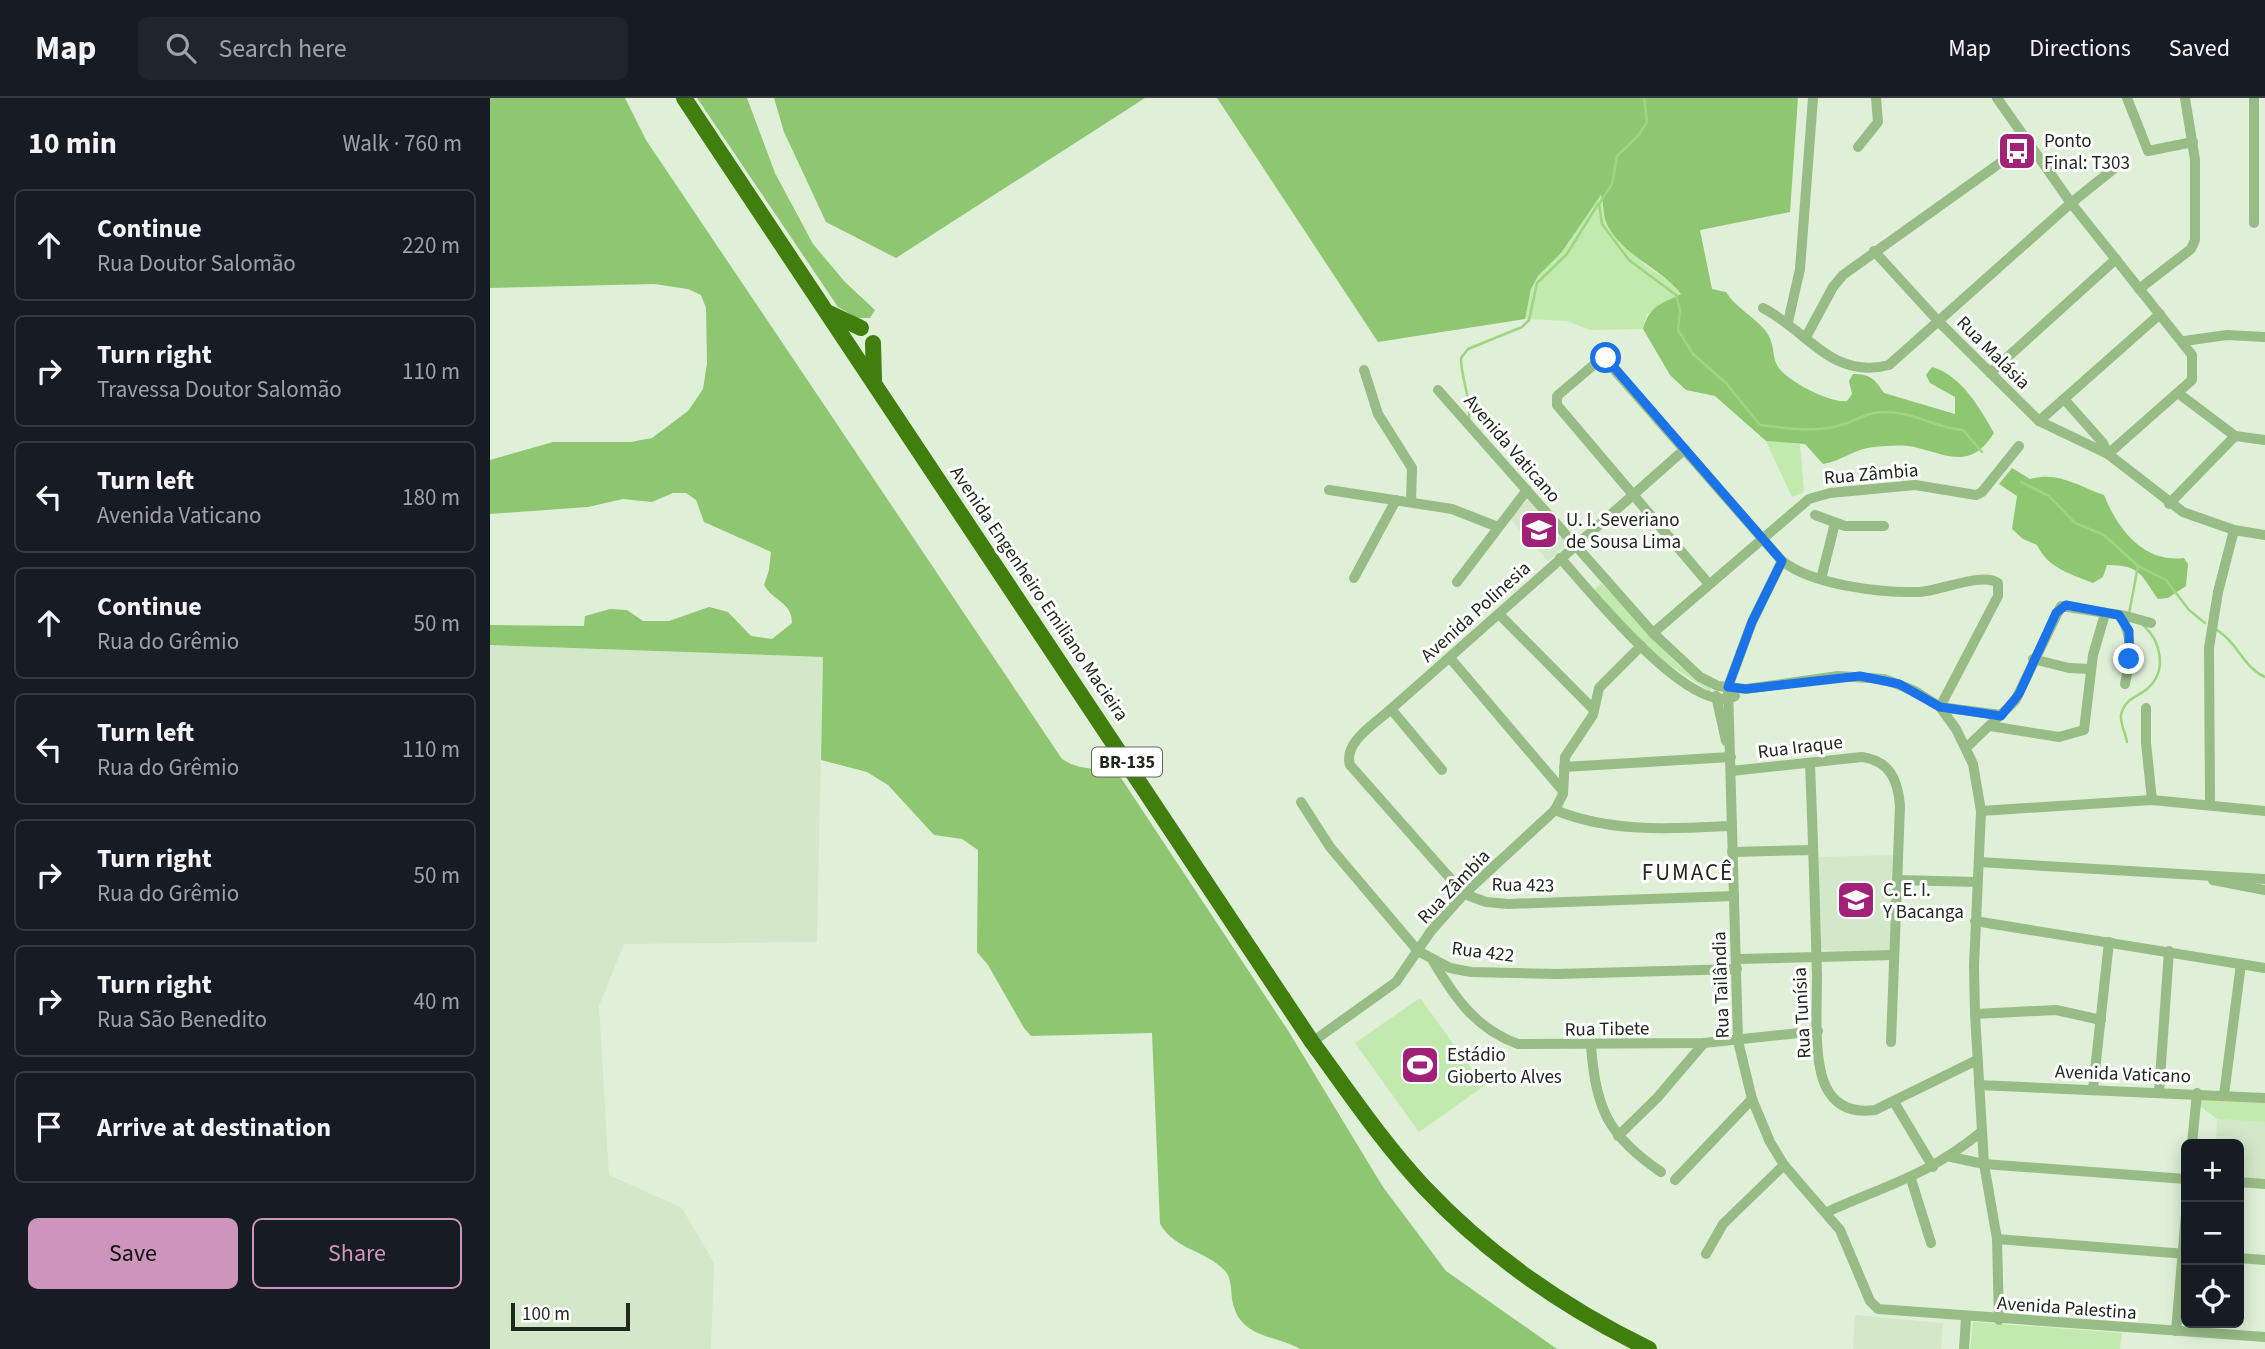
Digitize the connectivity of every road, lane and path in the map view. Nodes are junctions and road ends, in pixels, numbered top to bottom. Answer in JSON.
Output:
{"nodes":[{"id":1,"x":684,"y":98,"type":"edge"},
{"id":2,"x":1813,"y":98,"type":"edge"},
{"id":3,"x":1876,"y":98,"type":"edge"},
{"id":4,"x":1997,"y":98,"type":"edge"},
{"id":5,"x":2127,"y":98,"type":"edge"},
{"id":6,"x":2185,"y":98,"type":"edge"},
{"id":7,"x":2254,"y":98,"type":"edge"},
{"id":8,"x":2193,"y":142,"type":"junction"},
{"id":9,"x":2028,"y":143,"type":"junction"},
{"id":10,"x":1858,"y":147,"type":"dead end"},
{"id":11,"x":2121,"y":163,"type":"dead end"},
{"id":12,"x":2071,"y":203,"type":"junction"},
{"id":13,"x":2254,"y":223,"type":"dead end"},
{"id":14,"x":1874,"y":251,"type":"junction"},
{"id":15,"x":2116,"y":259,"type":"junction"},
{"id":16,"x":2139,"y":289,"type":"junction"},
{"id":17,"x":1763,"y":308,"type":"dead end"},
{"id":18,"x":827,"y":312,"type":"junction"},
{"id":19,"x":2160,"y":314,"type":"junction"},
{"id":20,"x":1938,"y":321,"type":"junction"},
{"id":21,"x":1788,"y":322,"type":"junction"},
{"id":22,"x":861,"y":328,"type":"dead end"},
{"id":23,"x":1805,"y":337,"type":"junction"},
{"id":24,"x":2265,"y":337,"type":"edge"},
{"id":25,"x":2183,"y":341,"type":"junction"},
{"id":26,"x":873,"y":343,"type":"dead end"},
{"id":27,"x":1364,"y":370,"type":"dead end"},
{"id":28,"x":1990,"y":373,"type":"junction"},
{"id":29,"x":874,"y":383,"type":"junction"},
{"id":30,"x":1438,"y":390,"type":"dead end"},
{"id":31,"x":2178,"y":393,"type":"junction"},
{"id":32,"x":2064,"y":400,"type":"junction"},
{"id":33,"x":2039,"y":421,"type":"junction"},
{"id":34,"x":2235,"y":436,"type":"junction"},
{"id":35,"x":2265,"y":440,"type":"edge"},
{"id":36,"x":2018,"y":446,"type":"dead end"},
{"id":37,"x":1685,"y":449,"type":"junction"},
{"id":38,"x":2108,"y":454,"type":"junction"},
{"id":39,"x":1329,"y":490,"type":"dead end"},
{"id":40,"x":1527,"y":490,"type":"junction"},
{"id":41,"x":1632,"y":496,"type":"junction"},
{"id":42,"x":1396,"y":500,"type":"junction"},
{"id":43,"x":1411,"y":502,"type":"junction"},
{"id":44,"x":2169,"y":504,"type":"junction"},
{"id":45,"x":1815,"y":515,"type":"dead end"},
{"id":46,"x":1835,"y":523,"type":"junction"},
{"id":47,"x":1884,"y":526,"type":"dead end"},
{"id":48,"x":1498,"y":527,"type":"junction"},
{"id":49,"x":2234,"y":530,"type":"junction"},
{"id":50,"x":2265,"y":535,"type":"edge"},
{"id":51,"x":1762,"y":538,"type":"junction"},
{"id":52,"x":1574,"y":545,"type":"junction"},
{"id":53,"x":1560,"y":558,"type":"junction"},
{"id":54,"x":1782,"y":561,"type":"junction"},
{"id":55,"x":1592,"y":565,"type":"junction"},
{"id":56,"x":1578,"y":577,"type":"junction"},
{"id":57,"x":1354,"y":578,"type":"dead end"},
{"id":58,"x":1821,"y":579,"type":"junction"},
{"id":59,"x":1457,"y":582,"type":"dead end"},
{"id":60,"x":1708,"y":583,"type":"junction"},
{"id":61,"x":1499,"y":614,"type":"junction"},
{"id":62,"x":2105,"y":614,"type":"junction"},
{"id":63,"x":2119,"y":615,"type":"junction"},
{"id":64,"x":2151,"y":623,"type":"dead end"},
{"id":65,"x":1653,"y":633,"type":"junction"},
{"id":66,"x":1641,"y":646,"type":"junction"},
{"id":67,"x":1450,"y":658,"type":"junction"},
{"id":68,"x":2033,"y":659,"type":"junction"},
{"id":69,"x":2091,"y":669,"type":"junction"},
{"id":70,"x":2125,"y":684,"type":"dead end"},
{"id":71,"x":1725,"y":691,"type":"junction"},
{"id":72,"x":1716,"y":699,"type":"junction"},
{"id":73,"x":1940,"y":707,"type":"junction"},
{"id":74,"x":2147,"y":708,"type":"dead end"},
{"id":75,"x":1391,"y":709,"type":"junction"},
{"id":76,"x":1594,"y":710,"type":"junction"},
{"id":77,"x":2001,"y":716,"type":"junction"},
{"id":78,"x":1990,"y":726,"type":"junction"},
{"id":79,"x":1352,"y":745,"type":"joint"},
{"id":80,"x":1967,"y":747,"type":"junction"},
{"id":81,"x":1731,"y":757,"type":"junction"},
{"id":82,"x":1810,"y":764,"type":"junction"},
{"id":83,"x":1564,"y":767,"type":"junction"},
{"id":84,"x":1442,"y":770,"type":"dead end"},
{"id":85,"x":1731,"y":771,"type":"junction"},
{"id":86,"x":1563,"y":790,"type":"junction"},
{"id":87,"x":2152,"y":800,"type":"junction"},
{"id":88,"x":1301,"y":802,"type":"dead end"},
{"id":89,"x":2210,"y":803,"type":"junction"},
{"id":90,"x":1555,"y":810,"type":"junction"},
{"id":91,"x":1981,"y":811,"type":"junction"},
{"id":92,"x":2265,"y":811,"type":"edge"},
{"id":93,"x":1731,"y":826,"type":"junction"},
{"id":94,"x":1813,"y":850,"type":"junction"},
{"id":95,"x":1732,"y":852,"type":"junction"},
{"id":96,"x":1979,"y":862,"type":"junction"},
{"id":97,"x":2197,"y":876,"type":"junction"},
{"id":98,"x":2265,"y":879,"type":"edge"},
{"id":99,"x":1897,"y":880,"type":"junction"},
{"id":100,"x":1977,"y":882,"type":"junction"},
{"id":101,"x":2265,"y":890,"type":"edge"},
{"id":102,"x":1464,"y":894,"type":"junction"},
{"id":103,"x":1734,"y":896,"type":"junction"},
{"id":104,"x":1975,"y":921,"type":"junction"},
{"id":105,"x":2109,"y":942,"type":"junction"},
{"id":106,"x":1418,"y":951,"type":"junction"},
{"id":107,"x":2169,"y":951,"type":"junction"},
{"id":108,"x":1894,"y":955,"type":"junction"},
{"id":109,"x":1816,"y":956,"type":"junction"},
{"id":110,"x":1433,"y":961,"type":"junction"},
{"id":111,"x":1737,"y":964,"type":"junction"},
{"id":112,"x":2241,"y":964,"type":"junction"},
{"id":113,"x":2265,"y":968,"type":"edge"},
{"id":114,"x":1975,"y":1014,"type":"junction"},
{"id":115,"x":2101,"y":1020,"type":"junction"},
{"id":116,"x":1818,"y":1031,"type":"junction"},
{"id":117,"x":1738,"y":1041,"type":"junction"},
{"id":118,"x":1312,"y":1042,"type":"junction"},
{"id":119,"x":1891,"y":1042,"type":"dead end"},
{"id":120,"x":1704,"y":1043,"type":"junction"},
{"id":121,"x":1591,"y":1046,"type":"junction"},
{"id":122,"x":1977,"y":1060,"type":"junction"},
{"id":123,"x":1979,"y":1085,"type":"junction"},
{"id":124,"x":2094,"y":1089,"type":"junction"},
{"id":125,"x":2159,"y":1092,"type":"junction"},
{"id":126,"x":2197,"y":1093,"type":"junction"},
{"id":127,"x":2224,"y":1095,"type":"junction"},
{"id":128,"x":2265,"y":1098,"type":"edge"},
{"id":129,"x":1752,"y":1099,"type":"junction"},
{"id":130,"x":1894,"y":1102,"type":"junction"},
{"id":131,"x":1981,"y":1132,"type":"junction"},
{"id":132,"x":1618,"y":1136,"type":"junction"},
{"id":133,"x":2192,"y":1139,"type":"edge"},
{"id":134,"x":1951,"y":1157,"type":"junction"},
{"id":135,"x":1984,"y":1164,"type":"junction"},
{"id":136,"x":1784,"y":1165,"type":"junction"},
{"id":137,"x":1933,"y":1167,"type":"junction"},
{"id":138,"x":1661,"y":1172,"type":"dead end"},
{"id":139,"x":1911,"y":1179,"type":"junction"},
{"id":140,"x":2181,"y":1179,"type":"edge"},
{"id":141,"x":1675,"y":1180,"type":"dead end"},
{"id":142,"x":2244,"y":1182,"type":"edge"},
{"id":143,"x":2265,"y":1184,"type":"edge"},
{"id":144,"x":1827,"y":1212,"type":"junction"},
{"id":145,"x":1997,"y":1239,"type":"junction"},
{"id":146,"x":1931,"y":1243,"type":"dead end"},
{"id":147,"x":1706,"y":1254,"type":"dead end"},
{"id":148,"x":2181,"y":1254,"type":"edge"},
{"id":149,"x":2244,"y":1258,"type":"edge"},
{"id":150,"x":2265,"y":1260,"type":"edge"},
{"id":151,"x":2183,"y":1265,"type":"edge"},
{"id":152,"x":1870,"y":1301,"type":"joint"},
{"id":153,"x":1966,"y":1318,"type":"junction"},
{"id":154,"x":1998,"y":1320,"type":"junction"},
{"id":155,"x":2176,"y":1331,"type":"junction"},
{"id":156,"x":2265,"y":1337,"type":"edge"},
{"id":157,"x":1649,"y":1349,"type":"edge"},
{"id":158,"x":1964,"y":1349,"type":"edge"}],
"edges":[{"from":1,"to":18,"type":"highway","name":"Avenida Engenheiro Emiliano Macieira","number":"BR-135"},
{"from":2,"to":21,"type":"street"},
{"from":3,"to":10,"type":"street"},
{"from":4,"to":9,"type":"street"},
{"from":5,"to":8,"type":"street"},
{"from":6,"to":8,"type":"street"},
{"from":7,"to":13,"type":"street"},
{"from":8,"to":16,"type":"street"},
{"from":9,"to":12,"type":"street"},
{"from":9,"to":14,"type":"street"},
{"from":11,"to":12,"type":"street"},
{"from":12,"to":15,"type":"street"},
{"from":12,"to":20,"type":"street"},
{"from":14,"to":20,"type":"street","name":"Rua Malásia"},
{"from":14,"to":23,"type":"street"},
{"from":15,"to":16,"type":"street"},
{"from":15,"to":28,"type":"street"},
{"from":16,"to":19,"type":"street"},
{"from":17,"to":21,"type":"street"},
{"from":18,"to":22,"type":"highway"},
{"from":18,"to":29,"type":"highway","name":"Avenida Engenheiro Emiliano Macieira","number":"BR-135"},
{"from":19,"to":25,"type":"street"},
{"from":19,"to":32,"type":"street"},
{"from":20,"to":23,"type":"street"},
{"from":20,"to":28,"type":"street","name":"Rua Malásia"},
{"from":21,"to":23,"type":"street"},
{"from":24,"to":25,"type":"street"},
{"from":25,"to":31,"type":"street"},
{"from":26,"to":29,"type":"highway"},
{"from":27,"to":43,"type":"street"},
{"from":28,"to":33,"type":"street","name":"Rua Malásia"},
{"from":29,"to":118,"type":"highway","name":"Avenida Engenheiro Emiliano Macieira","number":"BR-135"},
{"from":30,"to":40,"type":"street","name":"Avenida Vaticano"},
{"from":31,"to":34,"type":"street"},
{"from":31,"to":38,"type":"street"},
{"from":32,"to":33,"type":"street"},
{"from":32,"to":38,"type":"street"},
{"from":33,"to":38,"type":"street","name":"Rua Malásia"},
{"from":34,"to":35,"type":"street"},
{"from":34,"to":44,"type":"street"},
{"from":36,"to":51,"type":"street","name":"Rua Zâmbia"},
{"from":37,"to":41,"type":"street","name":"Avenida Polinesia"},
{"from":37,"to":41,"type":"street"},
{"from":37,"to":51,"type":"street"},
{"from":38,"to":44,"type":"street"},
{"from":39,"to":42,"type":"street"},
{"from":40,"to":48,"type":"street"},
{"from":40,"to":52,"type":"street","name":"Avenida Vaticano"},
{"from":41,"to":52,"type":"street","name":"Avenida Polinesia"},
{"from":41,"to":60,"type":"street"},
{"from":42,"to":43,"type":"street"},
{"from":42,"to":57,"type":"street"},
{"from":43,"to":48,"type":"street"},
{"from":44,"to":49,"type":"street"},
{"from":45,"to":46,"type":"street"},
{"from":46,"to":47,"type":"street"},
{"from":46,"to":58,"type":"street"},
{"from":48,"to":59,"type":"street"},
{"from":49,"to":50,"type":"street"},
{"from":49,"to":89,"type":"street"},
{"from":51,"to":54,"type":"street"},
{"from":51,"to":60,"type":"street","name":"Rua Zâmbia"},
{"from":52,"to":53,"type":"street","name":"Avenida Polinesia"},
{"from":52,"to":55,"type":"street","name":"Avenida Vaticano"},
{"from":53,"to":56,"type":"street","name":"Avenida Vaticano"},
{"from":53,"to":61,"type":"street","name":"Avenida Polinesia"},
{"from":54,"to":58,"type":"street"},
{"from":54,"to":71,"type":"street"},
{"from":55,"to":56,"type":"street"},
{"from":55,"to":65,"type":"street","name":"Avenida Vaticano"},
{"from":56,"to":66,"type":"street","name":"Avenida Vaticano"},
{"from":58,"to":73,"type":"street"},
{"from":60,"to":65,"type":"street","name":"Rua Zâmbia"},
{"from":61,"to":67,"type":"street","name":"Avenida Polinesia"},
{"from":61,"to":76,"type":"street"},
{"from":62,"to":63,"type":"street"},
{"from":62,"to":68,"type":"street"},
{"from":62,"to":69,"type":"street"},
{"from":63,"to":64,"type":"street"},
{"from":63,"to":70,"type":"street"},
{"from":65,"to":71,"type":"street","name":"Avenida Vaticano"},
{"from":66,"to":72,"type":"street","name":"Avenida Vaticano"},
{"from":66,"to":76,"type":"street","name":"Rua Zâmbia"},
{"from":67,"to":75,"type":"street","name":"Avenida Polinesia"},
{"from":67,"to":86,"type":"street"},
{"from":68,"to":69,"type":"street"},
{"from":68,"to":77,"type":"street"},
{"from":69,"to":78,"type":"street"},
{"from":71,"to":72,"type":"street","name":"Avenida Vaticano"},
{"from":71,"to":73,"type":"street","name":"Avenida Vaticano"},
{"from":71,"to":81,"type":"street","name":"Rua Tailândia"},
{"from":72,"to":81,"type":"street","name":"Rua Tailândia"},
{"from":73,"to":77,"type":"street"},
{"from":73,"to":80,"type":"street","name":"Avenida Vaticano"},
{"from":74,"to":87,"type":"street"},
{"from":75,"to":79,"type":"street","name":"Avenida Polinesia"},
{"from":75,"to":84,"type":"street"},
{"from":76,"to":83,"type":"street","name":"Rua Zâmbia"},
{"from":77,"to":78,"type":"street"},
{"from":78,"to":80,"type":"street"},
{"from":79,"to":102,"type":"street","name":"Rua 423"},
{"from":80,"to":91,"type":"street","name":"Avenida Vaticano"},
{"from":81,"to":83,"type":"street"},
{"from":81,"to":85,"type":"street","name":"Rua Tailândia"},
{"from":82,"to":85,"type":"street","name":"Rua Iraque"},
{"from":82,"to":94,"type":"street","name":"Rua Tunísia"},
{"from":82,"to":99,"type":"street","name":"Rua Iraque"},
{"from":83,"to":86,"type":"street","name":"Rua Zâmbia"},
{"from":85,"to":93,"type":"street","name":"Rua Tailândia"},
{"from":86,"to":90,"type":"street","name":"Rua Zâmbia"},
{"from":87,"to":89,"type":"street"},
{"from":87,"to":91,"type":"street"},
{"from":88,"to":106,"type":"street","name":"Rua 422"},
{"from":89,"to":92,"type":"street"},
{"from":90,"to":93,"type":"street"},
{"from":90,"to":102,"type":"street","name":"Rua Zâmbia"},
{"from":91,"to":96,"type":"street","name":"Avenida Vaticano"},
{"from":93,"to":95,"type":"street","name":"Rua Tailândia"},
{"from":94,"to":95,"type":"street"},
{"from":94,"to":109,"type":"street","name":"Rua Tunísia"},
{"from":95,"to":103,"type":"street","name":"Rua Tailândia"},
{"from":96,"to":97,"type":"street"},
{"from":96,"to":100,"type":"street","name":"Avenida Vaticano"},
{"from":97,"to":98,"type":"street"},
{"from":97,"to":101,"type":"street"},
{"from":99,"to":100,"type":"street"},
{"from":99,"to":108,"type":"street","name":"Rua Iraque"},
{"from":100,"to":104,"type":"street","name":"Avenida Vaticano"},
{"from":102,"to":103,"type":"street","name":"Rua 423"},
{"from":102,"to":106,"type":"street","name":"Rua Zâmbia"},
{"from":103,"to":111,"type":"street","name":"Rua Tailândia"},
{"from":104,"to":105,"type":"street"},
{"from":104,"to":114,"type":"street","name":"Avenida Vaticano"},
{"from":105,"to":107,"type":"street"},
{"from":105,"to":115,"type":"street"},
{"from":106,"to":110,"type":"street","name":"Rua 422"},
{"from":106,"to":118,"type":"street","name":"Rua Zâmbia"},
{"from":107,"to":112,"type":"street"},
{"from":107,"to":125,"type":"street"},
{"from":108,"to":109,"type":"street","name":"Rua 422"},
{"from":108,"to":119,"type":"street","name":"Rua Iraque"},
{"from":109,"to":111,"type":"street","name":"Rua 422"},
{"from":109,"to":116,"type":"street","name":"Rua Tunísia"},
{"from":110,"to":111,"type":"street","name":"Rua 422"},
{"from":110,"to":121,"type":"street","name":"Rua Tibete"},
{"from":111,"to":117,"type":"street","name":"Rua Tailândia"},
{"from":112,"to":113,"type":"street"},
{"from":112,"to":127,"type":"street"},
{"from":114,"to":115,"type":"street"},
{"from":114,"to":122,"type":"street","name":"Avenida Vaticano"},
{"from":115,"to":124,"type":"street"},
{"from":116,"to":117,"type":"street","name":"Rua Tibete"},
{"from":116,"to":130,"type":"street","name":"Rua Tunísia"},
{"from":117,"to":120,"type":"street","name":"Rua Tibete"},
{"from":117,"to":129,"type":"street","name":"Rua Tailândia"},
{"from":118,"to":157,"type":"highway","name":"Avenida Engenheiro Emiliano Macieira","number":"BR-135"},
{"from":120,"to":121,"type":"street","name":"Rua Tibete"},
{"from":120,"to":132,"type":"street"},
{"from":121,"to":132,"type":"street"},
{"from":122,"to":123,"type":"street","name":"Avenida Vaticano"},
{"from":122,"to":130,"type":"street","name":"Rua Tunísia"},
{"from":123,"to":124,"type":"street","name":"Avenida Vaticano"},
{"from":123,"to":131,"type":"street","name":"Avenida Vaticano"},
{"from":124,"to":125,"type":"street","name":"Avenida Vaticano"},
{"from":125,"to":126,"type":"street","name":"Avenida Vaticano"},
{"from":126,"to":127,"type":"street","name":"Avenida Vaticano"},
{"from":126,"to":133,"type":"street"},
{"from":127,"to":128,"type":"street","name":"Avenida Vaticano"},
{"from":129,"to":136,"type":"street","name":"Rua Tailândia"},
{"from":129,"to":141,"type":"street"},
{"from":130,"to":137,"type":"street"},
{"from":131,"to":134,"type":"street"},
{"from":131,"to":135,"type":"street","name":"Avenida Vaticano"},
{"from":132,"to":138,"type":"street"},
{"from":134,"to":135,"type":"street"},
{"from":134,"to":137,"type":"street"},
{"from":135,"to":140,"type":"street"},
{"from":135,"to":145,"type":"street","name":"Avenida Vaticano"},
{"from":136,"to":144,"type":"street","name":"Rua Tailândia"},
{"from":136,"to":147,"type":"street"},
{"from":137,"to":139,"type":"street"},
{"from":139,"to":144,"type":"street"},
{"from":139,"to":146,"type":"street"},
{"from":142,"to":143,"type":"street"},
{"from":144,"to":152,"type":"street","name":"Rua Tailândia"},
{"from":145,"to":148,"type":"street"},
{"from":145,"to":154,"type":"street","name":"Avenida Vaticano"},
{"from":149,"to":150,"type":"street"},
{"from":151,"to":155,"type":"street"},
{"from":152,"to":153,"type":"street","name":"Avenida Palestina"},
{"from":153,"to":154,"type":"street","name":"Avenida Palestina"},
{"from":153,"to":158,"type":"street"},
{"from":154,"to":155,"type":"street","name":"Avenida Palestina"},
{"from":155,"to":156,"type":"street","name":"Avenida Palestina"}]}
